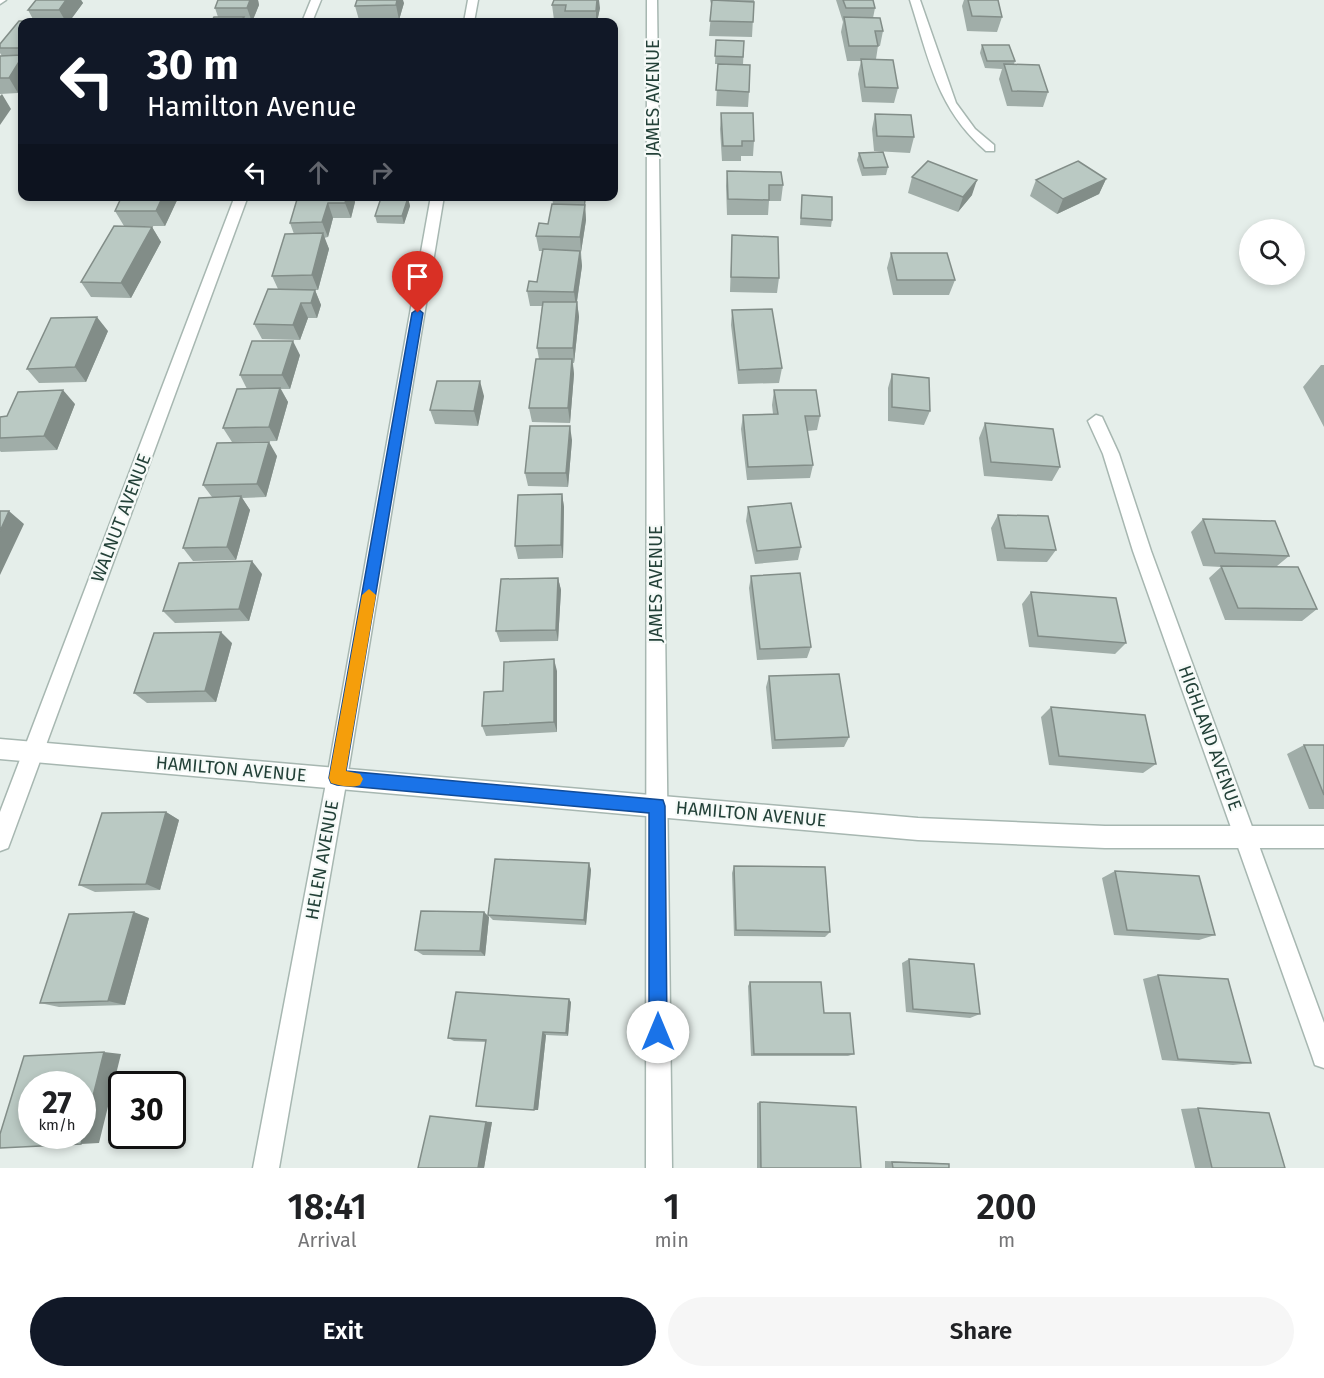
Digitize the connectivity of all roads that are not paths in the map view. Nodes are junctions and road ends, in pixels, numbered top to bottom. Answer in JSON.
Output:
{"nodes":[{"id":1,"x":316,"y":0,"type":"edge"},
{"id":2,"x":473,"y":0,"type":"edge"},
{"id":3,"x":652,"y":0,"type":"edge"},
{"id":4,"x":915,"y":0,"type":"edge"},
{"id":5,"x":309,"y":18,"type":"edge"},
{"id":6,"x":470,"y":18,"type":"edge"},
{"id":7,"x":990,"y":148,"type":"dead end"},
{"id":8,"x":240,"y":201,"type":"edge"},
{"id":9,"x":437,"y":201,"type":"edge"},
{"id":10,"x":1096,"y":421,"type":"dead end"},
{"id":11,"x":0,"y":749,"type":"edge"},
{"id":12,"x":33,"y":753,"type":"junction"},
{"id":13,"x":337,"y":778,"type":"junction"},
{"id":14,"x":657,"y":806,"type":"junction"},
{"id":15,"x":1245,"y":837,"type":"junction"},
{"id":16,"x":1324,"y":837,"type":"edge"},
{"id":17,"x":0,"y":840,"type":"edge"},
{"id":18,"x":1324,"y":1056,"type":"edge"},
{"id":19,"x":266,"y":1168,"type":"edge"},
{"id":20,"x":659,"y":1168,"type":"edge"}],
"edges":[{"from":1,"to":5,"type":"street"},
{"from":2,"to":6,"type":"street"},
{"from":3,"to":14,"type":"street","name":"JAMES AVENUE"},
{"from":4,"to":7,"type":"street"},
{"from":8,"to":12,"type":"street","name":"WALNUT AVENUE"},
{"from":9,"to":13,"type":"street","name":"HELEN AVENUE"},
{"from":10,"to":15,"type":"street","name":"HIGHLAND AVENUE"},
{"from":11,"to":12,"type":"street","name":"HAMILTON AVENUE"},
{"from":12,"to":13,"type":"street","name":"HAMILTON AVENUE"},
{"from":12,"to":17,"type":"street","name":"WALNUT AVENUE"},
{"from":13,"to":14,"type":"street","name":"HAMILTON AVENUE"},
{"from":13,"to":19,"type":"street","name":"HELEN AVENUE"},
{"from":14,"to":15,"type":"street","name":"HAMILTON AVENUE"},
{"from":14,"to":20,"type":"street","name":"JAMES AVENUE"},
{"from":15,"to":16,"type":"street","name":"HAMILTON AVENUE"},
{"from":15,"to":18,"type":"street","name":"HIGHLAND AVENUE"}]}
